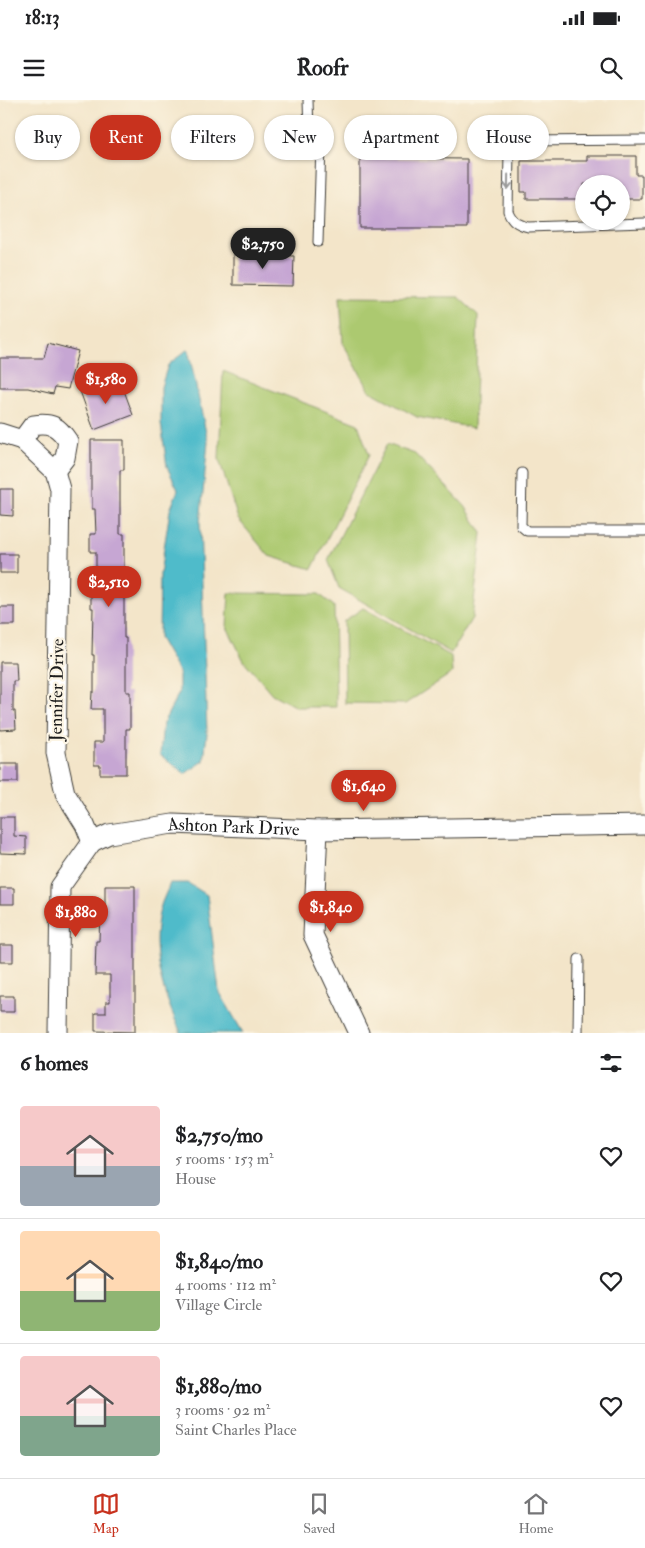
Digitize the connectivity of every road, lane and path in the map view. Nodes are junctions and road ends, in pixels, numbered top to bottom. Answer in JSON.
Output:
{"nodes":[{"id":1,"x":308,"y":100,"type":"edge"},
{"id":2,"x":645,"y":140,"type":"edge"},
{"id":3,"x":645,"y":223,"type":"edge"},
{"id":4,"x":318,"y":242,"type":"dead end"},
{"id":5,"x":0,"y":433,"type":"edge"},
{"id":6,"x":22,"y":440,"type":"junction"},
{"id":7,"x":55,"y":471,"type":"junction"},
{"id":8,"x":522,"y":473,"type":"dead end"},
{"id":9,"x":645,"y":531,"type":"edge"},
{"id":10,"x":645,"y":825,"type":"edge"},
{"id":11,"x":318,"y":830,"type":"junction"},
{"id":12,"x":92,"y":842,"type":"junction"},
{"id":13,"x":579,"y":958,"type":"dead end"},
{"id":14,"x":58,"y":1033,"type":"edge"},
{"id":15,"x":359,"y":1033,"type":"edge"},
{"id":16,"x":578,"y":1033,"type":"edge"}],
"edges":[{"from":1,"to":4,"type":"lane"},
{"from":2,"to":3,"type":"lane","one_way":true},
{"from":5,"to":6,"type":"street"},
{"from":6,"to":7,"type":"street"},
{"from":6,"to":7,"type":"street"},
{"from":7,"to":12,"type":"street","name":"Jennifer Drive"},
{"from":8,"to":9,"type":"lane"},
{"from":10,"to":11,"type":"street","name":"Ashton Park Drive"},
{"from":11,"to":12,"type":"street","name":"Ashton Park Drive"},
{"from":11,"to":15,"type":"street"},
{"from":12,"to":14,"type":"street"},
{"from":13,"to":16,"type":"lane"}]}
